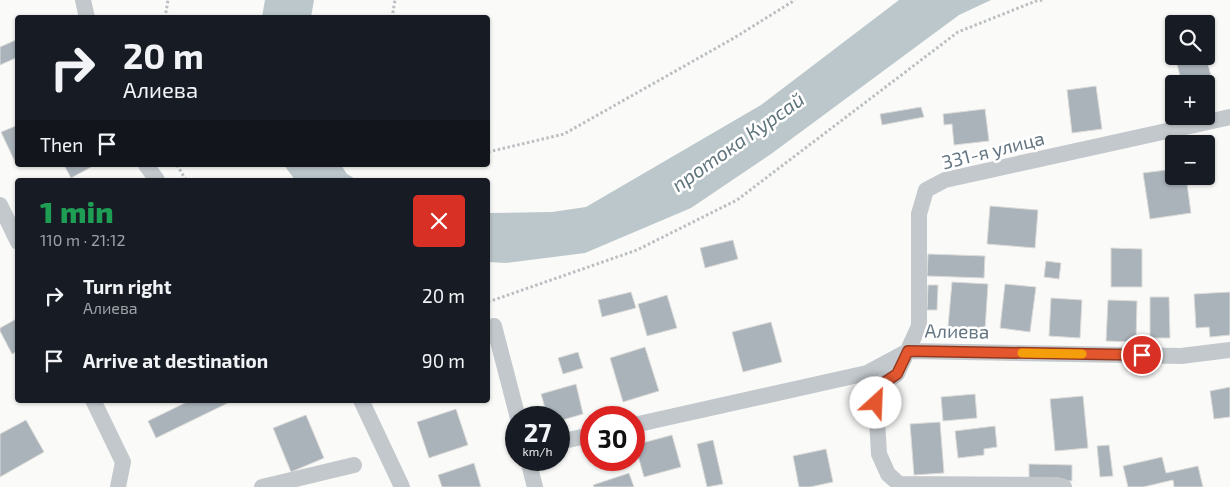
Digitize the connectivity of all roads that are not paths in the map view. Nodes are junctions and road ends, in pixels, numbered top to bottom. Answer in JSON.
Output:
{"nodes":[{"id":1,"x":83,"y":0,"type":"edge"},
{"id":2,"x":86,"y":15,"type":"edge"},
{"id":3,"x":1230,"y":117,"type":"edge"},
{"id":4,"x":148,"y":167,"type":"edge"},
{"id":5,"x":156,"y":178,"type":"edge"},
{"id":6,"x":0,"y":205,"type":"edge"},
{"id":7,"x":15,"y":236,"type":"edge"},
{"id":8,"x":494,"y":326,"type":"dead end"},
{"id":9,"x":1230,"y":350,"type":"edge"},
{"id":10,"x":908,"y":351,"type":"junction"},
{"id":11,"x":95,"y":403,"type":"edge"},
{"id":12,"x":362,"y":403,"type":"edge"},
{"id":13,"x":515,"y":406,"type":"edge"},
{"id":14,"x":645,"y":423,"type":"edge"},
{"id":15,"x":354,"y":465,"type":"dead end"},
{"id":16,"x":531,"y":471,"type":"edge"},
{"id":17,"x":118,"y":487,"type":"edge"},
{"id":18,"x":262,"y":487,"type":"edge"},
{"id":19,"x":402,"y":487,"type":"edge"},
{"id":20,"x":535,"y":487,"type":"edge"},
{"id":21,"x":1064,"y":487,"type":"edge"}],
"edges":[{"from":1,"to":2,"type":"street"},
{"from":3,"to":10,"type":"street","name":"331-я улица"},
{"from":4,"to":5,"type":"street"},
{"from":6,"to":7,"type":"street"},
{"from":8,"to":13,"type":"street"},
{"from":9,"to":10,"type":"street","name":"Алиева"},
{"from":10,"to":14,"type":"street","name":"Алиева"},
{"from":10,"to":21,"type":"street","name":"331-я улица"},
{"from":11,"to":17,"type":"street"},
{"from":12,"to":19,"type":"street"},
{"from":15,"to":18,"type":"street"},
{"from":16,"to":20,"type":"street"}]}
